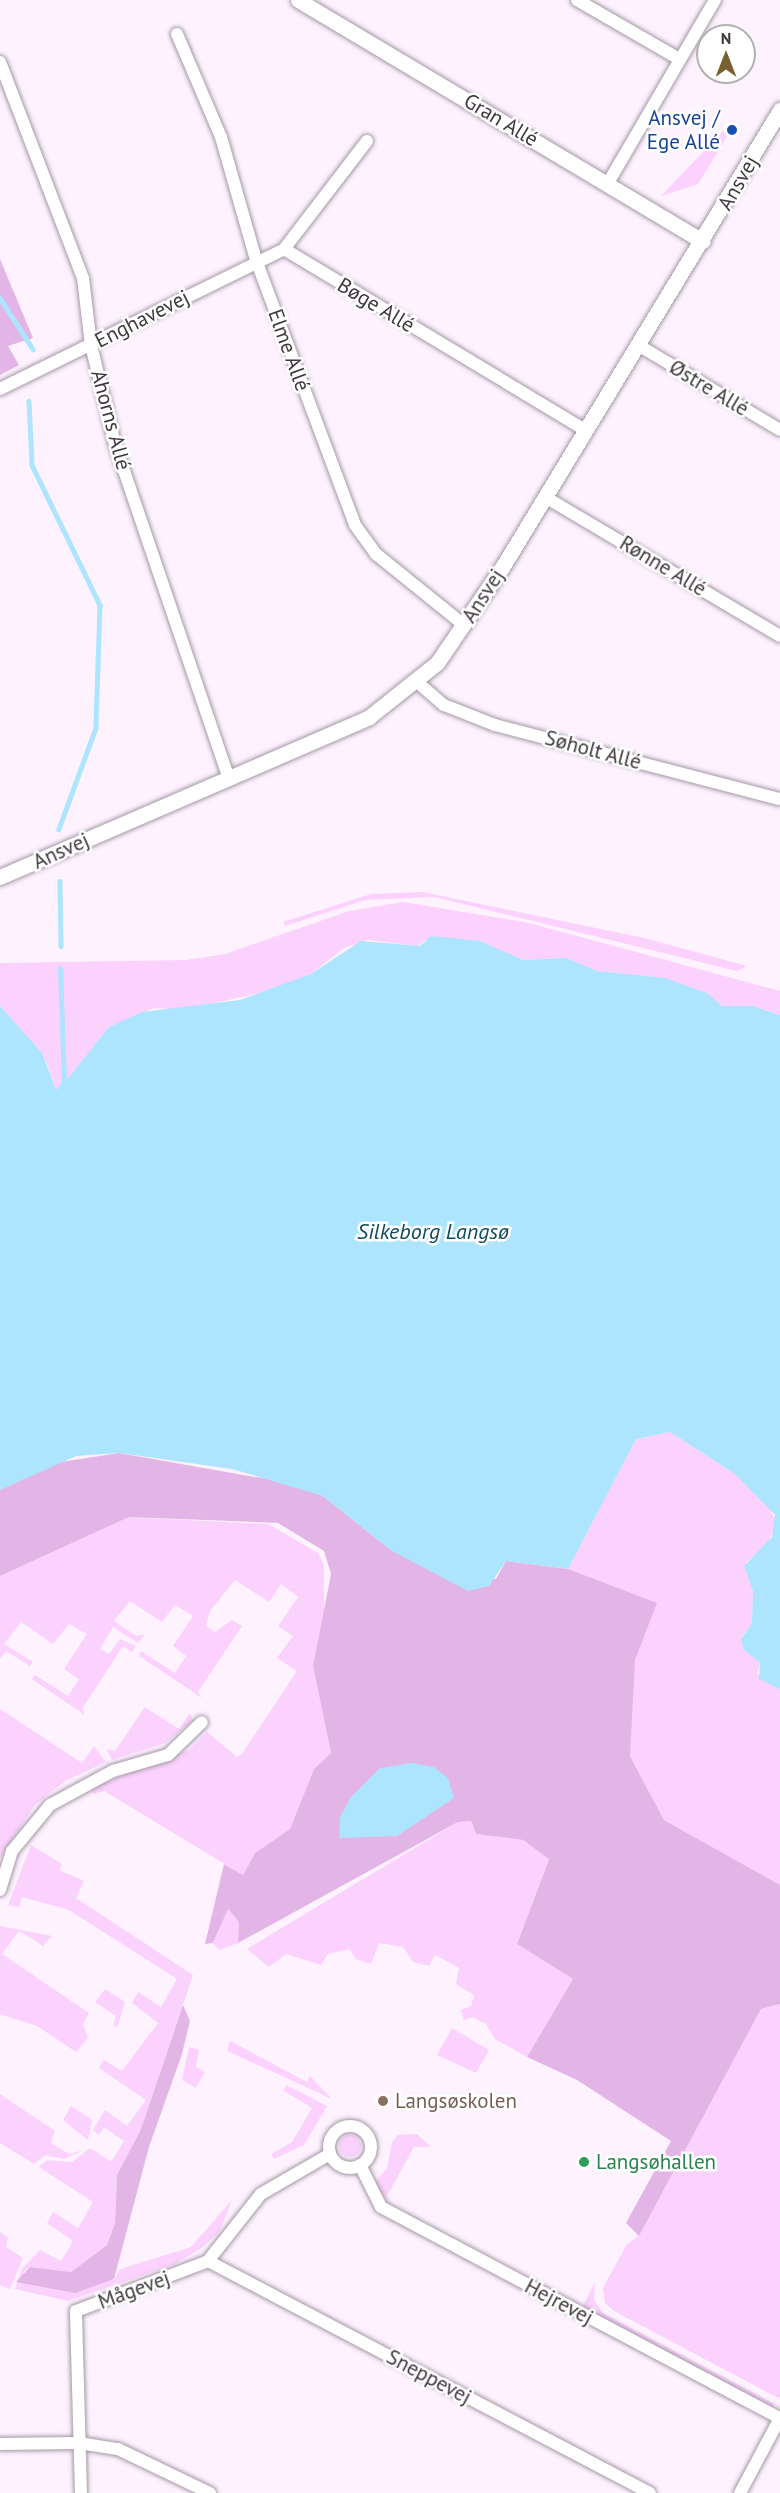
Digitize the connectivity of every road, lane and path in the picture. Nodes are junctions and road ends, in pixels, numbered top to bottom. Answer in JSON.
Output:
{"nodes":[{"id":1,"x":298,"y":0,"type":"edge"},
{"id":2,"x":577,"y":0,"type":"edge"},
{"id":3,"x":715,"y":0,"type":"edge"},
{"id":4,"x":177,"y":34,"type":"dead end"},
{"id":5,"x":679,"y":59,"type":"junction"},
{"id":6,"x":0,"y":62,"type":"edge"},
{"id":7,"x":780,"y":110,"type":"edge"},
{"id":8,"x":367,"y":141,"type":"dead end"},
{"id":9,"x":608,"y":183,"type":"junction"},
{"id":10,"x":703,"y":241,"type":"junction"},
{"id":11,"x":284,"y":249,"type":"junction"},
{"id":12,"x":256,"y":260,"type":"junction"},
{"id":13,"x":91,"y":345,"type":"junction"},
{"id":14,"x":638,"y":345,"type":"junction"},
{"id":15,"x":0,"y":388,"type":"edge"},
{"id":16,"x":585,"y":430,"type":"junction"},
{"id":17,"x":780,"y":430,"type":"edge"},
{"id":18,"x":545,"y":497,"type":"junction"},
{"id":19,"x":464,"y":625,"type":"junction"},
{"id":20,"x":780,"y":636,"type":"edge"},
{"id":21,"x":416,"y":681,"type":"junction"},
{"id":22,"x":228,"y":776,"type":"junction"},
{"id":23,"x":780,"y":799,"type":"edge"},
{"id":24,"x":0,"y":877,"type":"edge"},
{"id":25,"x":202,"y":1722,"type":"dead end"},
{"id":26,"x":0,"y":1890,"type":"edge"},
{"id":27,"x":330,"y":2154,"type":"junction"},
{"id":28,"x":360,"y":2165,"type":"junction"},
{"id":29,"x":208,"y":2260,"type":"junction"},
{"id":30,"x":780,"y":2418,"type":"edge"},
{"id":31,"x":79,"y":2443,"type":"junction"},
{"id":32,"x":0,"y":2444,"type":"edge"},
{"id":33,"x":81,"y":2493,"type":"edge"},
{"id":34,"x":210,"y":2493,"type":"edge"},
{"id":35,"x":650,"y":2493,"type":"edge"},
{"id":36,"x":740,"y":2493,"type":"edge"}],
"edges":[{"from":1,"to":9,"type":"street","name":"Gran Allé"},
{"from":2,"to":5,"type":"street"},
{"from":3,"to":5,"type":"street"},
{"from":4,"to":12,"type":"street","name":"Elme Allé"},
{"from":5,"to":9,"type":"street"},
{"from":6,"to":13,"type":"street","name":"Ahorns Allé"},
{"from":7,"to":10,"type":"street","name":"Ansvej"},
{"from":8,"to":11,"type":"street"},
{"from":9,"to":10,"type":"street","name":"Gran Allé"},
{"from":10,"to":14,"type":"street","name":"Ansvej"},
{"from":11,"to":12,"type":"street","name":"Enghavevej"},
{"from":11,"to":16,"type":"street","name":"Bøge Allé"},
{"from":12,"to":13,"type":"street","name":"Enghavevej"},
{"from":12,"to":19,"type":"street","name":"Elme Allé"},
{"from":13,"to":15,"type":"street","name":"Enghavevej"},
{"from":13,"to":22,"type":"street","name":"Ahorns Allé"},
{"from":14,"to":16,"type":"street","name":"Ansvej"},
{"from":14,"to":17,"type":"street","name":"Østre Allé"},
{"from":16,"to":18,"type":"street","name":"Ansvej"},
{"from":18,"to":19,"type":"street","name":"Ansvej"},
{"from":18,"to":20,"type":"street","name":"Rønne Allé"},
{"from":19,"to":21,"type":"street","name":"Ansvej"},
{"from":21,"to":22,"type":"street","name":"Ansvej"},
{"from":21,"to":23,"type":"street","name":"Søholt Allé"},
{"from":22,"to":24,"type":"street","name":"Ansvej"},
{"from":25,"to":26,"type":"street"},
{"from":27,"to":28,"type":"street"},
{"from":27,"to":28,"type":"street"},
{"from":27,"to":29,"type":"street"},
{"from":28,"to":30,"type":"street","name":"Hejrevej"},
{"from":29,"to":31,"type":"street","name":"Mågevej"},
{"from":29,"to":35,"type":"street","name":"Sneppevej"},
{"from":30,"to":36,"type":"street","name":"Hejrevej"},
{"from":31,"to":32,"type":"street"},
{"from":31,"to":33,"type":"street","name":"Mågevej"},
{"from":31,"to":34,"type":"street"}]}
